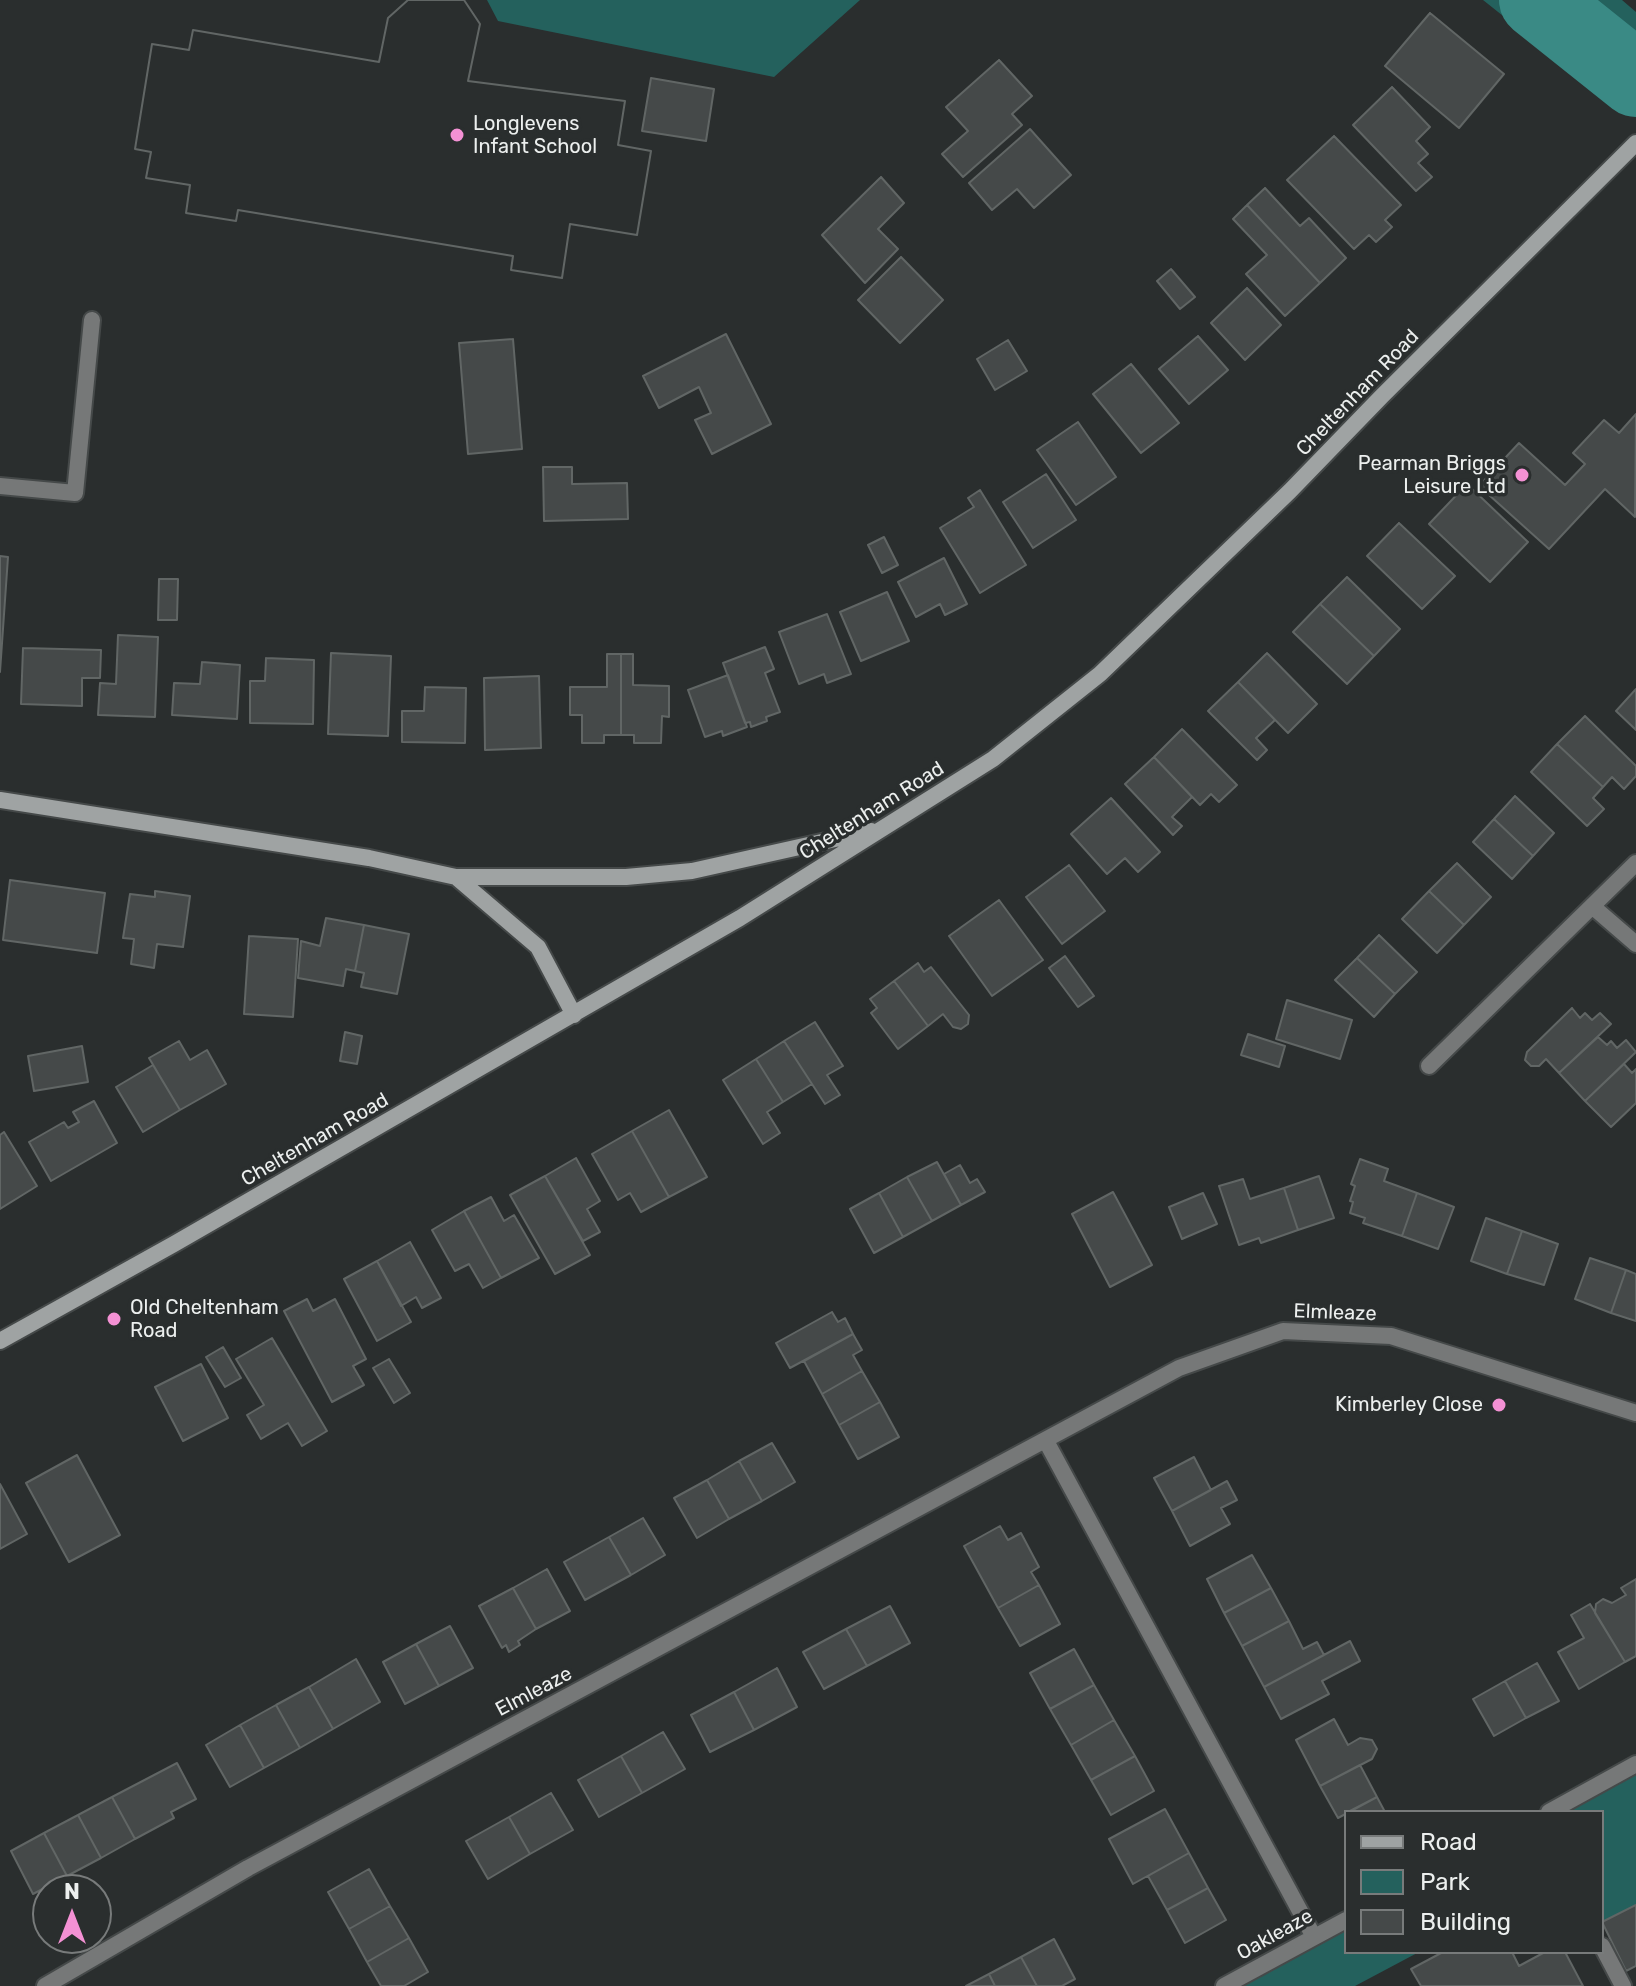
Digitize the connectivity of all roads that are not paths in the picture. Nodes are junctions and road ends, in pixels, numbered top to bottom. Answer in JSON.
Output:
{"nodes":[{"id":1,"x":1636,"y":143,"type":"edge"},
{"id":2,"x":92,"y":320,"type":"dead end"},
{"id":3,"x":0,"y":486,"type":"edge"},
{"id":4,"x":0,"y":800,"type":"edge"},
{"id":5,"x":883,"y":828,"type":"junction"},
{"id":6,"x":1636,"y":863,"type":"edge"},
{"id":7,"x":456,"y":877,"type":"junction"},
{"id":8,"x":1592,"y":906,"type":"junction"},
{"id":9,"x":1636,"y":944,"type":"edge"},
{"id":10,"x":574,"y":1015,"type":"junction"},
{"id":11,"x":1429,"y":1066,"type":"dead end"},
{"id":12,"x":0,"y":1341,"type":"edge"},
{"id":13,"x":1636,"y":1413,"type":"edge"},
{"id":14,"x":1046,"y":1441,"type":"junction"},
{"id":15,"x":1636,"y":1764,"type":"edge"},
{"id":16,"x":1553,"y":1810,"type":"edge"},
{"id":17,"x":1344,"y":1921,"type":"edge"},
{"id":18,"x":1314,"y":1937,"type":"junction"},
{"id":19,"x":1604,"y":1950,"type":"edge"},
{"id":20,"x":45,"y":1986,"type":"edge"},
{"id":21,"x":1224,"y":1986,"type":"edge"},
{"id":22,"x":1623,"y":1986,"type":"edge"}],
"edges":[{"from":1,"to":5,"type":"main road","name":"Cheltenham Road"},
{"from":2,"to":3,"type":"street"},
{"from":4,"to":7,"type":"main road"},
{"from":5,"to":7,"type":"main road"},
{"from":5,"to":10,"type":"main road","name":"Cheltenham Road"},
{"from":6,"to":8,"type":"street"},
{"from":7,"to":10,"type":"main road"},
{"from":8,"to":9,"type":"street"},
{"from":8,"to":11,"type":"street"},
{"from":10,"to":12,"type":"main road","name":"Cheltenham Road"},
{"from":13,"to":14,"type":"street","name":"Elmleaze"},
{"from":14,"to":18,"type":"street"},
{"from":14,"to":20,"type":"street","name":"Elmleaze"},
{"from":15,"to":16,"type":"street"},
{"from":17,"to":18,"type":"street","name":"Oakleaze"},
{"from":18,"to":21,"type":"street","name":"Oakleaze"},
{"from":19,"to":22,"type":"street"}]}
